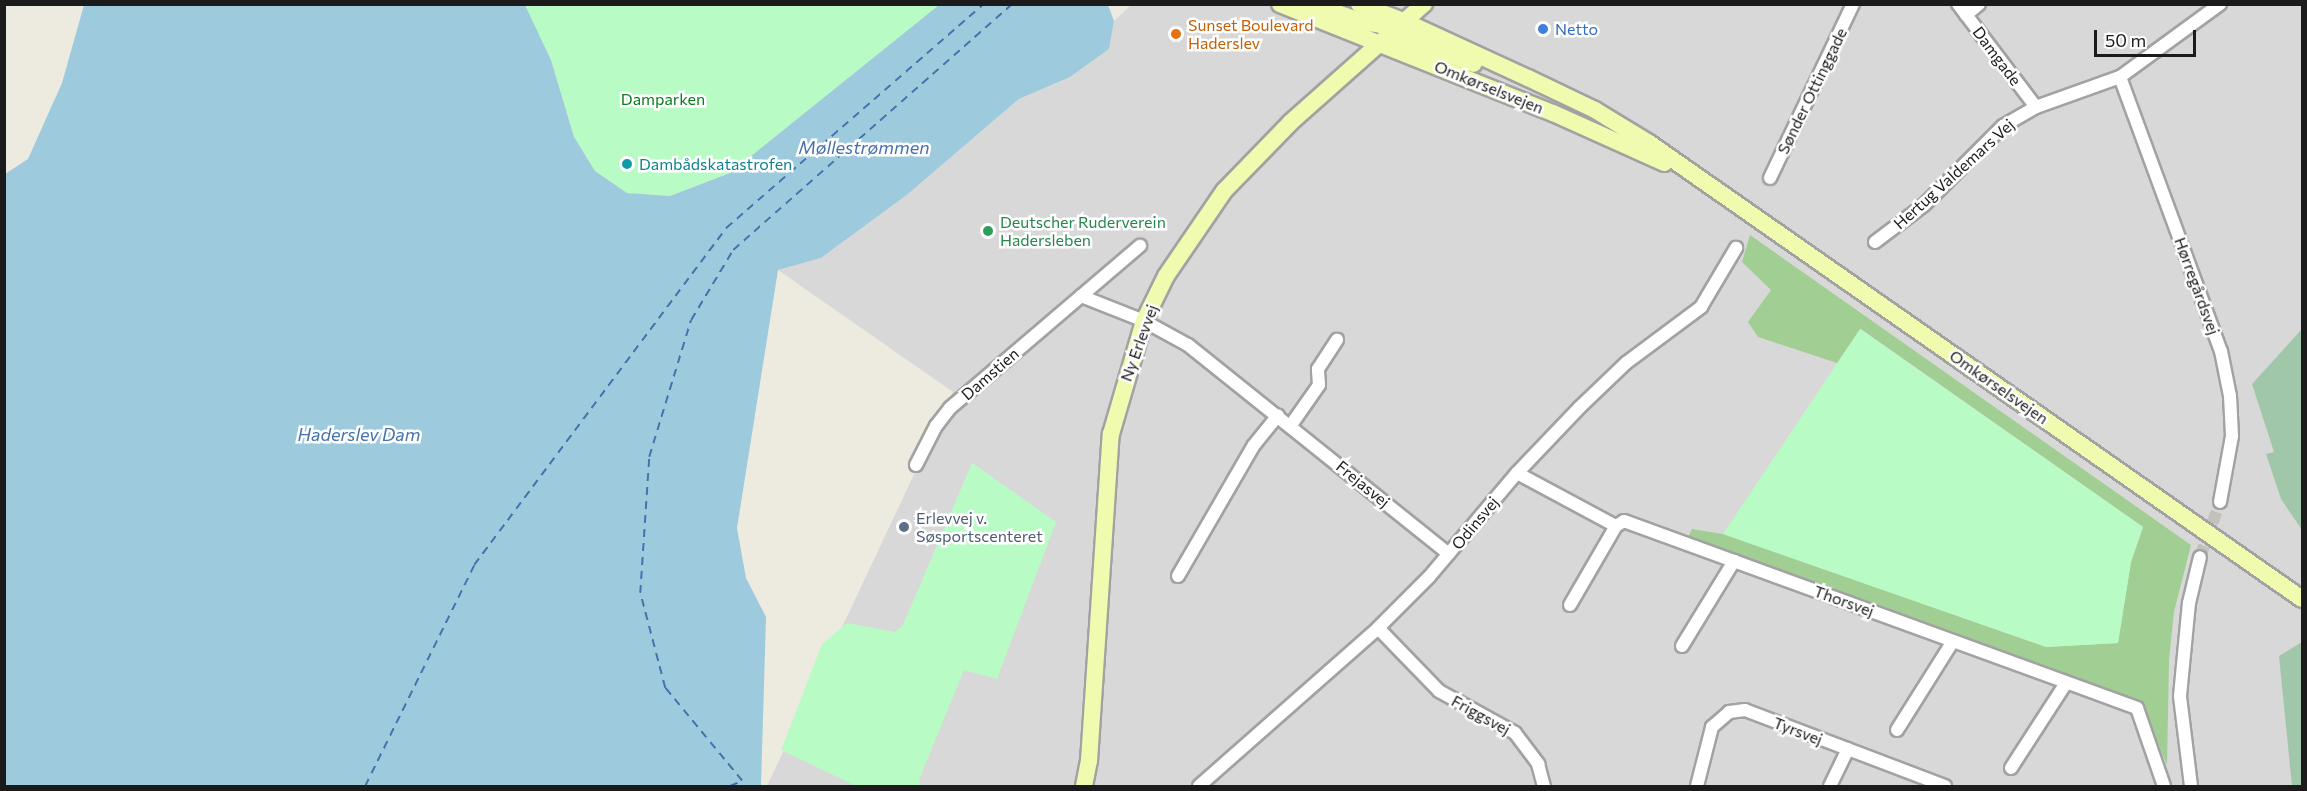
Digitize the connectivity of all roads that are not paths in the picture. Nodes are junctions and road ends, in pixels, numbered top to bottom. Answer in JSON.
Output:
{"nodes":[{"id":1,"x":1280,"y":4,"type":"edge"},
{"id":2,"x":1312,"y":4,"type":"edge"},
{"id":3,"x":1359,"y":4,"type":"edge"},
{"id":4,"x":1424,"y":4,"type":"edge"},
{"id":5,"x":1853,"y":4,"type":"edge"},
{"id":6,"x":1979,"y":4,"type":"edge"},
{"id":7,"x":2220,"y":4,"type":"edge"},
{"id":8,"x":1962,"y":10,"type":"edge"},
{"id":9,"x":1406,"y":22,"type":"junction"},
{"id":10,"x":1381,"y":44,"type":"junction"},
{"id":11,"x":2120,"y":77,"type":"junction"},
{"id":12,"x":1528,"y":78,"type":"junction"},
{"id":13,"x":2036,"y":107,"type":"junction"},
{"id":14,"x":1695,"y":177,"type":"junction"},
{"id":15,"x":1770,"y":178,"type":"dead end"},
{"id":16,"x":1875,"y":242,"type":"dead end"},
{"id":17,"x":1140,"y":246,"type":"dead end"},
{"id":18,"x":1736,"y":248,"type":"dead end"},
{"id":19,"x":1081,"y":296,"type":"junction"},
{"id":20,"x":1144,"y":321,"type":"junction"},
{"id":21,"x":1337,"y":340,"type":"dead end"},
{"id":22,"x":1278,"y":416,"type":"junction"},
{"id":23,"x":1291,"y":425,"type":"junction"},
{"id":24,"x":916,"y":465,"type":"dead end"},
{"id":25,"x":1517,"y":473,"type":"junction"},
{"id":26,"x":2220,"y":502,"type":"tunnel mouth"},
{"id":27,"x":1616,"y":526,"type":"junction"},
{"id":28,"x":1449,"y":554,"type":"junction"},
{"id":29,"x":2200,"y":557,"type":"tunnel mouth"},
{"id":30,"x":1734,"y":561,"type":"junction"},
{"id":31,"x":1178,"y":576,"type":"dead end"},
{"id":32,"x":2302,"y":598,"type":"edge"},
{"id":33,"x":1570,"y":605,"type":"dead end"},
{"id":34,"x":1378,"y":628,"type":"junction"},
{"id":35,"x":1953,"y":641,"type":"junction"},
{"id":36,"x":1682,"y":646,"type":"dead end"},
{"id":37,"x":2066,"y":683,"type":"junction"},
{"id":38,"x":1897,"y":730,"type":"dead end"},
{"id":39,"x":1848,"y":749,"type":"junction"},
{"id":40,"x":2011,"y":768,"type":"dead end"},
{"id":41,"x":1084,"y":786,"type":"edge"},
{"id":42,"x":1199,"y":786,"type":"edge"},
{"id":43,"x":1544,"y":786,"type":"edge"},
{"id":44,"x":1697,"y":786,"type":"edge"},
{"id":45,"x":1830,"y":786,"type":"edge"},
{"id":46,"x":1945,"y":786,"type":"edge"},
{"id":47,"x":2163,"y":786,"type":"edge"},
{"id":48,"x":2191,"y":786,"type":"edge"}],
"edges":[{"from":1,"to":10,"type":"main road","name":"Omkørselsvejen"},
{"from":2,"to":9,"type":"main road"},
{"from":3,"to":9,"type":"main road","name":"Omkørselsvejen"},
{"from":4,"to":9,"type":"main road","name":"Ny Erlevvej"},
{"from":5,"to":15,"type":"street","name":"Sønder Ottinggade"},
{"from":6,"to":8,"type":"street"},
{"from":7,"to":11,"type":"street","name":"Hertug Valdemars Vej"},
{"from":8,"to":13,"type":"street","name":"Damgade"},
{"from":9,"to":10,"type":"main road","name":"Ny Erlevvej"},
{"from":9,"to":12,"type":"main road","name":"Omkørselsvejen"},
{"from":10,"to":12,"type":"main road"},
{"from":10,"to":14,"type":"main road","name":"Omkørselsvejen"},
{"from":10,"to":20,"type":"main road","name":"Ny Erlevvej"},
{"from":11,"to":13,"type":"street","name":"Hertug Valdemars Vej"},
{"from":11,"to":26,"type":"street","name":"Hørregårdsvej"},
{"from":12,"to":14,"type":"main road","name":"Omkørselsvejen"},
{"from":13,"to":16,"type":"street","name":"Hertug Valdemars Vej"},
{"from":14,"to":32,"type":"main road","name":"Omkørselsvejen"},
{"from":17,"to":19,"type":"street","name":"Damstien"},
{"from":18,"to":25,"type":"street","name":"Odinsvej"},
{"from":19,"to":20,"type":"street"},
{"from":19,"to":24,"type":"street","name":"Damstien"},
{"from":20,"to":22,"type":"street","name":"Frejasvej"},
{"from":20,"to":41,"type":"main road","name":"Ny Erlevvej"},
{"from":21,"to":23,"type":"street"},
{"from":22,"to":23,"type":"street","name":"Frejasvej"},
{"from":22,"to":31,"type":"street"},
{"from":23,"to":28,"type":"street","name":"Frejasvej"},
{"from":25,"to":27,"type":"street","name":"Thorsvej"},
{"from":25,"to":28,"type":"street","name":"Odinsvej"},
{"from":27,"to":30,"type":"street","name":"Thorsvej"},
{"from":27,"to":33,"type":"street"},
{"from":28,"to":34,"type":"street","name":"Odinsvej"},
{"from":29,"to":48,"type":"street"},
{"from":30,"to":35,"type":"street","name":"Thorsvej"},
{"from":30,"to":36,"type":"street"},
{"from":34,"to":42,"type":"street","name":"Odinsvej"},
{"from":34,"to":43,"type":"street","name":"Friggsvej"},
{"from":35,"to":37,"type":"street","name":"Thorsvej"},
{"from":35,"to":38,"type":"street"},
{"from":37,"to":40,"type":"street"},
{"from":37,"to":47,"type":"street","name":"Thorsvej"},
{"from":39,"to":44,"type":"street","name":"Tyrsvej"},
{"from":39,"to":45,"type":"street"},
{"from":39,"to":46,"type":"street","name":"Tyrsvej"}]}
